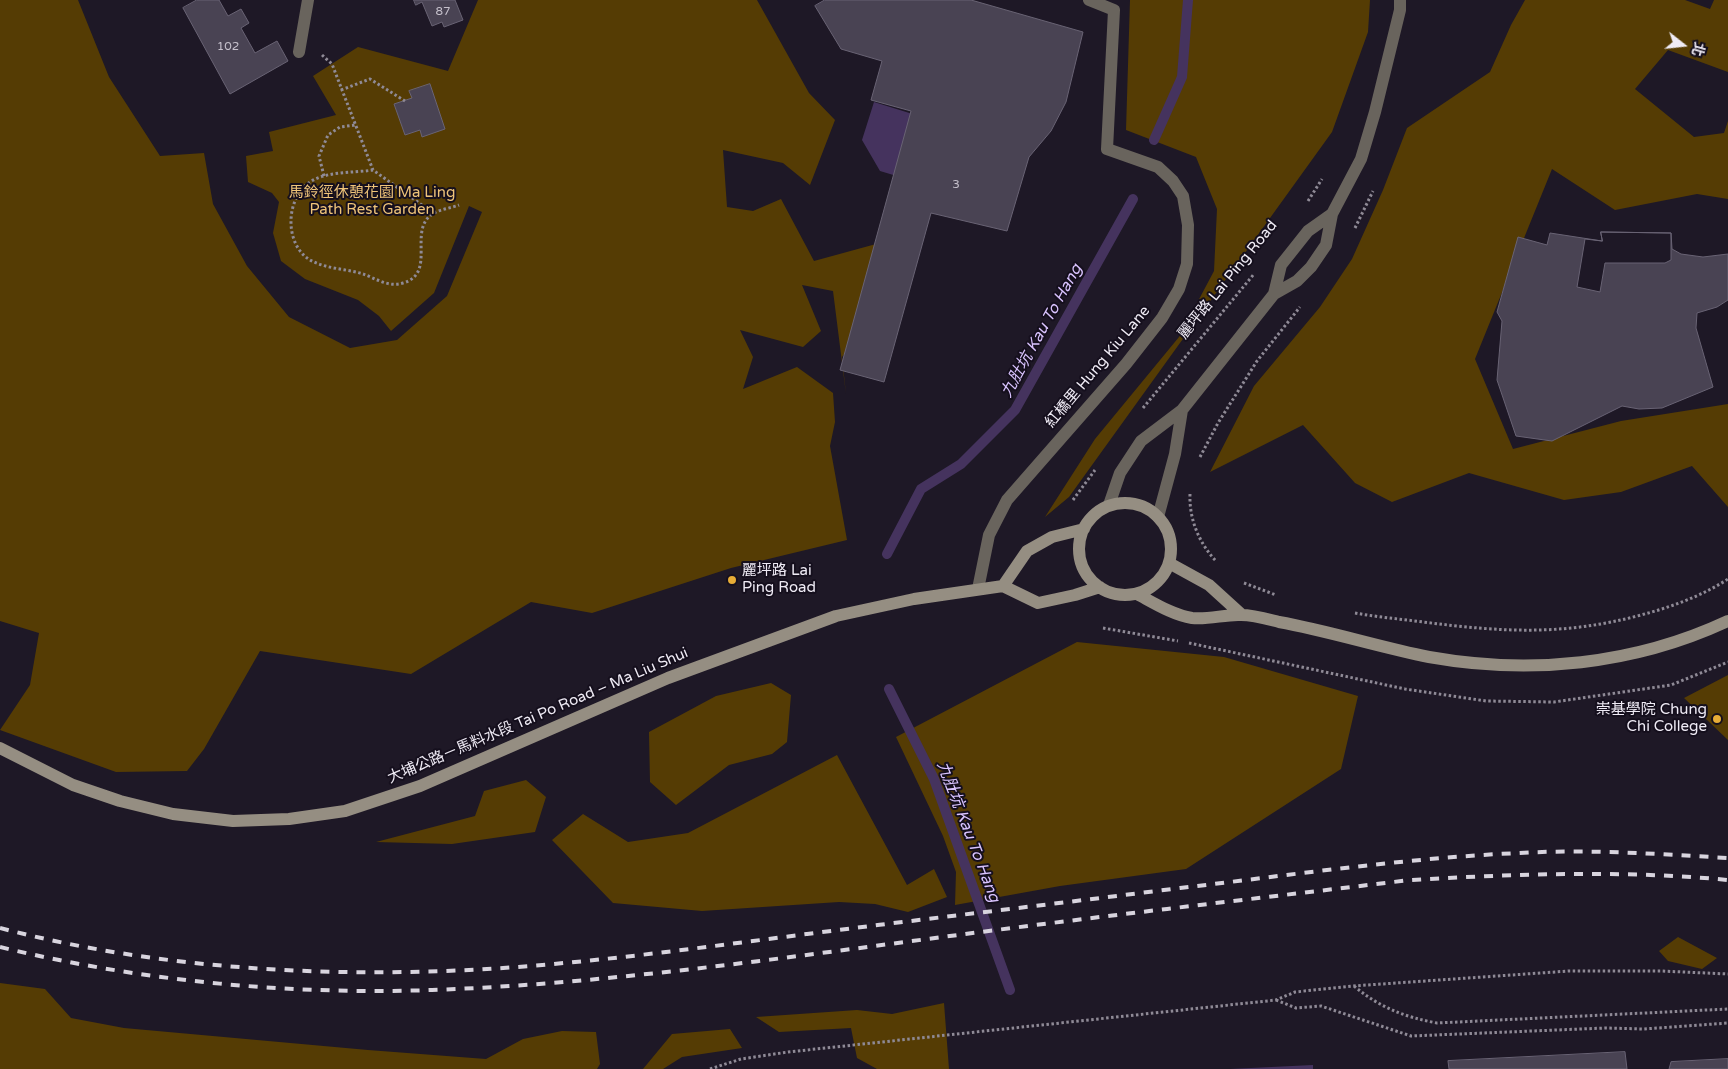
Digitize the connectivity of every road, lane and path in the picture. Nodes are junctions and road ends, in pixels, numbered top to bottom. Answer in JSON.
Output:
{"nodes":[{"id":1,"x":308,"y":0,"type":"edge"},
{"id":2,"x":1090,"y":0,"type":"edge"},
{"id":3,"x":1400,"y":0,"type":"edge"},
{"id":4,"x":302,"y":35,"type":"junction"},
{"id":5,"x":299,"y":52,"type":"dead end"},
{"id":6,"x":342,"y":90,"type":"junction"},
{"id":7,"x":405,"y":100,"type":"dead end"},
{"id":8,"x":355,"y":125,"type":"junction"},
{"id":9,"x":373,"y":170,"type":"junction"},
{"id":10,"x":324,"y":176,"type":"junction"},
{"id":11,"x":1323,"y":177,"type":"dead end"},
{"id":12,"x":460,"y":205,"type":"dead end"},
{"id":13,"x":1303,"y":209,"type":"dead end"},
{"id":14,"x":433,"y":213,"type":"junction"},
{"id":15,"x":1332,"y":214,"type":"junction"},
{"id":16,"x":1257,"y":270,"type":"dead end"},
{"id":17,"x":1274,"y":294,"type":"junction"},
{"id":18,"x":1182,"y":410,"type":"junction"},
{"id":19,"x":1137,"y":416,"type":"dead end"},
{"id":20,"x":1095,"y":469,"type":"dead end"},
{"id":21,"x":1073,"y":500,"type":"dead end"},
{"id":22,"x":1109,"y":505,"type":"junction"},
{"id":23,"x":1158,"y":516,"type":"junction"},
{"id":24,"x":1084,"y":529,"type":"junction"},
{"id":25,"x":1199,"y":538,"type":"dead end"},
{"id":26,"x":1169,"y":563,"type":"junction"},
{"id":27,"x":1218,"y":563,"type":"dead end"},
{"id":28,"x":1728,"y":579,"type":"edge"},
{"id":29,"x":1238,"y":580,"type":"dead end"},
{"id":30,"x":1003,"y":586,"type":"junction"},
{"id":31,"x":1100,"y":587,"type":"junction"},
{"id":32,"x":978,"y":589,"type":"junction"},
{"id":33,"x":1137,"y":594,"type":"junction"},
{"id":34,"x":1281,"y":596,"type":"dead end"},
{"id":35,"x":1348,"y":612,"type":"dead end"},
{"id":36,"x":1242,"y":615,"type":"junction"},
{"id":37,"x":1728,"y":621,"type":"edge"},
{"id":38,"x":0,"y":748,"type":"edge"},
{"id":39,"x":1728,"y":974,"type":"edge"},
{"id":40,"x":1353,"y":986,"type":"junction"},
{"id":41,"x":1276,"y":1000,"type":"junction"},
{"id":42,"x":1728,"y":1009,"type":"edge"},
{"id":43,"x":1728,"y":1023,"type":"edge"},
{"id":44,"x":710,"y":1069,"type":"edge"}],
"edges":[{"from":1,"to":4,"type":"street"},
{"from":2,"to":32,"type":"street","name":"紅橋里 Hung Kiu Lane"},
{"from":3,"to":15,"type":"street","name":"麗坪路 Lai Ping Road"},
{"from":4,"to":5,"type":"street"},
{"from":4,"to":6,"type":"path"},
{"from":6,"to":7,"type":"path"},
{"from":6,"to":8,"type":"path"},
{"from":8,"to":9,"type":"path"},
{"from":8,"to":10,"type":"path"},
{"from":9,"to":10,"type":"path"},
{"from":9,"to":14,"type":"path"},
{"from":10,"to":14,"type":"path"},
{"from":11,"to":13,"type":"path"},
{"from":12,"to":14,"type":"path"},
{"from":15,"to":17,"type":"street","name":"麗坪路 Lai Ping Road"},
{"from":15,"to":17,"type":"street","name":"麗坪路 Lai Ping Road"},
{"from":16,"to":19,"type":"path","name":"麗坪路 Lai Ping Road"},
{"from":17,"to":18,"type":"street","name":"麗坪路 Lai Ping Road"},
{"from":18,"to":22,"type":"street","name":"麗坪路 Lai Ping Road"},
{"from":18,"to":23,"type":"street","name":"麗坪路 Lai Ping Road"},
{"from":20,"to":21,"type":"path"},
{"from":22,"to":23,"type":"main road"},
{"from":22,"to":24,"type":"main road"},
{"from":23,"to":26,"type":"main road"},
{"from":24,"to":30,"type":"main road"},
{"from":24,"to":31,"type":"main road"},
{"from":25,"to":27,"type":"path"},
{"from":26,"to":33,"type":"main road"},
{"from":26,"to":36,"type":"main road"},
{"from":28,"to":35,"type":"path"},
{"from":29,"to":34,"type":"path"},
{"from":30,"to":31,"type":"main road"},
{"from":30,"to":32,"type":"main road","name":"大埔公路－馬料水段 Tai Po Road – Ma Liu Shui"},
{"from":31,"to":33,"type":"main road"},
{"from":32,"to":38,"type":"main road","name":"大埔公路－馬料水段 Tai Po Road – Ma Liu Shui"},
{"from":33,"to":36,"type":"main road"},
{"from":36,"to":37,"type":"main road"},
{"from":39,"to":40,"type":"path"},
{"from":40,"to":41,"type":"path"},
{"from":40,"to":42,"type":"path"},
{"from":41,"to":43,"type":"path"},
{"from":41,"to":44,"type":"path"}]}
